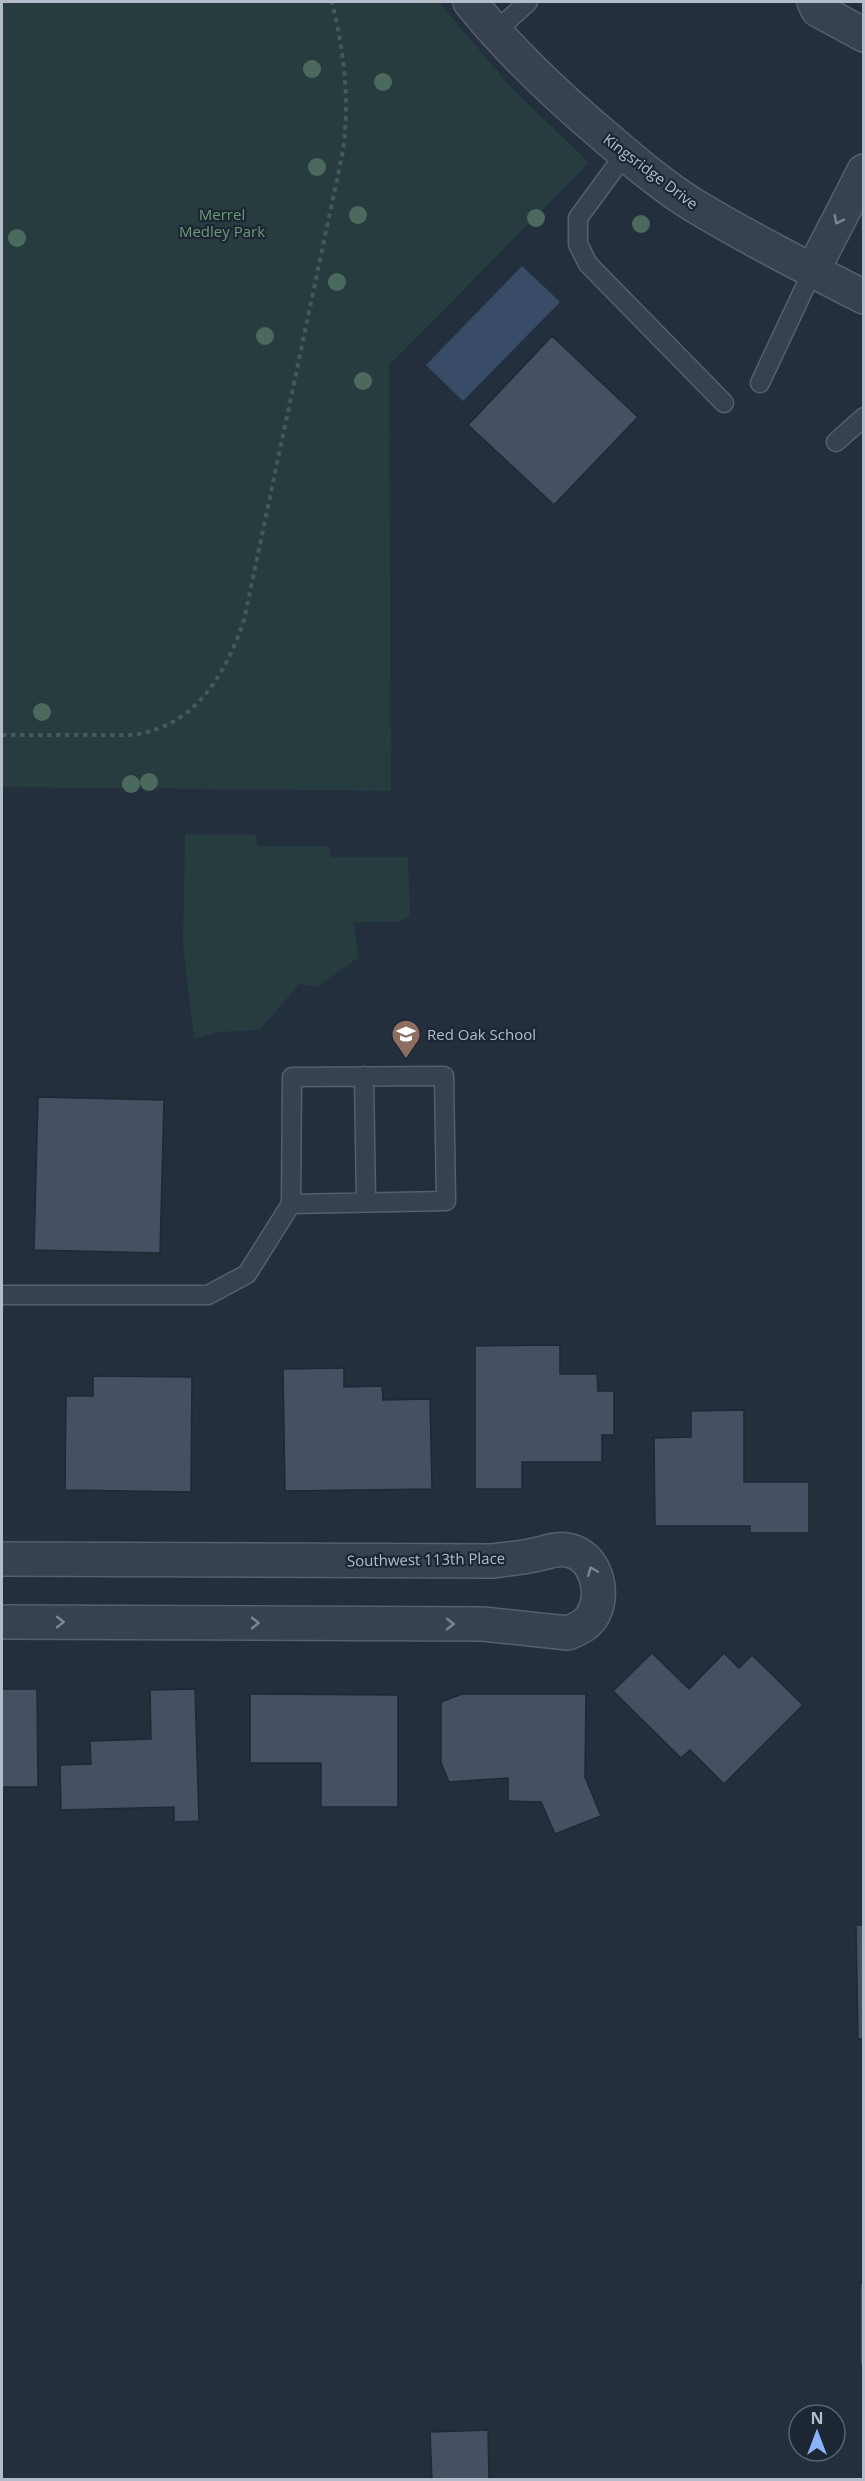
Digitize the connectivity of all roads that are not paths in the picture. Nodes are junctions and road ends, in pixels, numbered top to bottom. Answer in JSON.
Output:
{"nodes":[{"id":1,"x":470,"y":2,"type":"edge"},
{"id":2,"x":528,"y":2,"type":"edge"},
{"id":3,"x":814,"y":2,"type":"edge"},
{"id":4,"x":496,"y":31,"type":"junction"},
{"id":5,"x":864,"y":35,"type":"edge"},
{"id":6,"x":625,"y":154,"type":"junction"},
{"id":7,"x":862,"y":178,"type":"edge"},
{"id":8,"x":813,"y":270,"type":"junction"},
{"id":9,"x":863,"y":294,"type":"edge"},
{"id":10,"x":760,"y":383,"type":"dead end"},
{"id":11,"x":724,"y":404,"type":"dead end"},
{"id":12,"x":864,"y":417,"type":"edge"},
{"id":13,"x":836,"y":442,"type":"dead end"},
{"id":14,"x":364,"y":1076,"type":"junction"},
{"id":15,"x":366,"y":1202,"type":"junction"},
{"id":16,"x":291,"y":1204,"type":"junction"},
{"id":17,"x":2,"y":1295,"type":"edge"},
{"id":18,"x":2,"y":1559,"type":"edge"},
{"id":19,"x":2,"y":1622,"type":"edge"}],
"edges":[{"from":1,"to":4,"type":"street","name":"Kingsridge Drive"},
{"from":2,"to":4,"type":"lane"},
{"from":3,"to":5,"type":"street"},
{"from":4,"to":6,"type":"street","name":"Kingsridge Drive"},
{"from":6,"to":8,"type":"street","name":"Kingsridge Drive"},
{"from":6,"to":11,"type":"lane"},
{"from":7,"to":8,"type":"street","one_way":true},
{"from":8,"to":9,"type":"street","name":"Kingsridge Drive"},
{"from":8,"to":10,"type":"lane"},
{"from":12,"to":13,"type":"lane"},
{"from":14,"to":15,"type":"lane"},
{"from":14,"to":15,"type":"lane"},
{"from":14,"to":16,"type":"lane"},
{"from":15,"to":16,"type":"lane"},
{"from":16,"to":17,"type":"lane"},
{"from":19,"to":18,"type":"street","name":"Southwest 113th Place","one_way":true}]}
